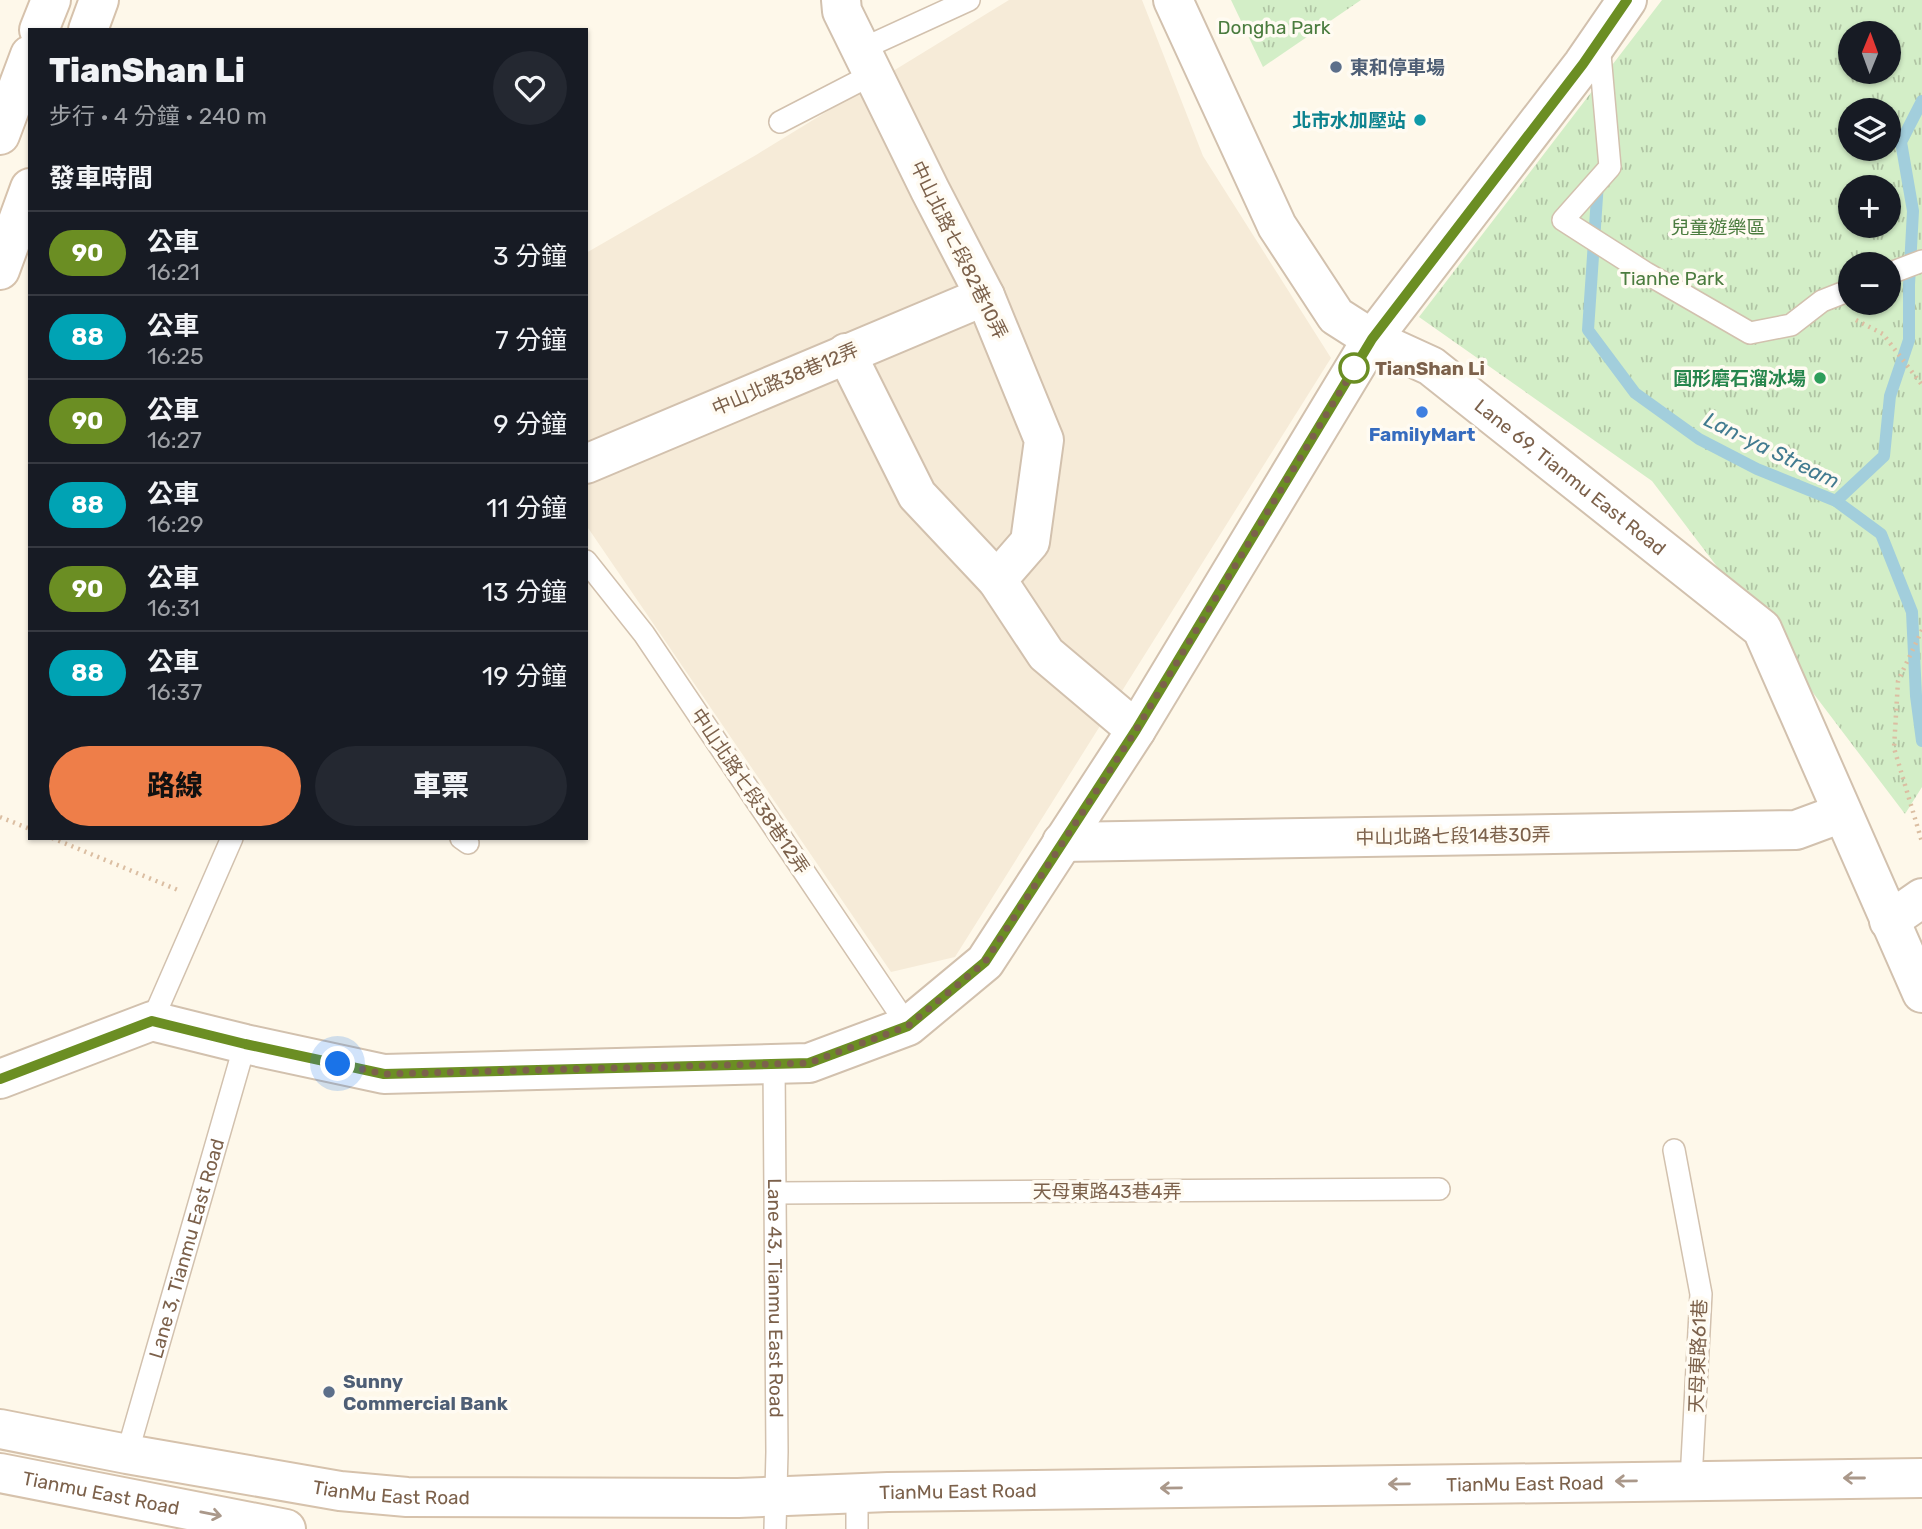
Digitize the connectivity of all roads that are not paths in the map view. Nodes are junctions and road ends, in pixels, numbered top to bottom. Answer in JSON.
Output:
{"nodes":[{"id":1,"x":51,"y":0,"type":"edge"},
{"id":2,"x":99,"y":0,"type":"edge"},
{"id":3,"x":841,"y":0,"type":"edge"},
{"id":4,"x":969,"y":0,"type":"edge"},
{"id":5,"x":1172,"y":0,"type":"edge"},
{"id":6,"x":1627,"y":0,"type":"edge"},
{"id":7,"x":40,"y":28,"type":"edge"},
{"id":8,"x":89,"y":28,"type":"edge"},
{"id":9,"x":1599,"y":38,"type":"junction"},
{"id":10,"x":28,"y":60,"type":"edge"},
{"id":11,"x":868,"y":62,"type":"junction"},
{"id":12,"x":10,"y":110,"type":"edge"},
{"id":13,"x":780,"y":122,"type":"dead end"},
{"id":14,"x":28,"y":193,"type":"edge"},
{"id":15,"x":1922,"y":261,"type":"edge"},
{"id":16,"x":1901,"y":269,"type":"edge"},
{"id":17,"x":0,"y":270,"type":"edge"},
{"id":18,"x":1838,"y":295,"type":"edge"},
{"id":19,"x":985,"y":296,"type":"junction"},
{"id":20,"x":1372,"y":339,"type":"junction"},
{"id":21,"x":846,"y":353,"type":"junction"},
{"id":22,"x":588,"y":463,"type":"edge"},
{"id":23,"x":588,"y":563,"type":"edge"},
{"id":24,"x":997,"y":580,"type":"junction"},
{"id":25,"x":1136,"y":730,"type":"junction"},
{"id":26,"x":1842,"y":813,"type":"junction"},
{"id":27,"x":231,"y":840,"type":"edge"},
{"id":28,"x":1062,"y":842,"type":"junction"},
{"id":29,"x":1922,"y":898,"type":"edge"},
{"id":30,"x":1889,"y":921,"type":"junction"},
{"id":31,"x":1922,"y":993,"type":"edge"},
{"id":32,"x":152,"y":1021,"type":"junction"},
{"id":33,"x":908,"y":1026,"type":"junction"},
{"id":34,"x":245,"y":1044,"type":"junction"},
{"id":35,"x":775,"y":1065,"type":"junction"},
{"id":36,"x":0,"y":1079,"type":"edge"},
{"id":37,"x":1674,"y":1150,"type":"dead end"},
{"id":38,"x":1439,"y":1189,"type":"dead end"},
{"id":39,"x":776,"y":1193,"type":"junction"},
{"id":40,"x":0,"y":1429,"type":"edge"},
{"id":41,"x":127,"y":1454,"type":"junction"},
{"id":42,"x":0,"y":1473,"type":"edge"},
{"id":43,"x":1922,"y":1478,"type":"edge"},
{"id":44,"x":1691,"y":1480,"type":"junction"},
{"id":45,"x":857,"y":1511,"type":"edge"},
{"id":46,"x":775,"y":1513,"type":"edge"},
{"id":47,"x":286,"y":1529,"type":"edge"}],
"edges":[{"from":1,"to":7,"type":"street"},
{"from":2,"to":8,"type":"street"},
{"from":3,"to":11,"type":"street","name":"中山北路七段82巷10弄"},
{"from":4,"to":11,"type":"lane"},
{"from":5,"to":20,"type":"street","name":"Lane 69, Tianmu East Road"},
{"from":6,"to":9,"type":"street"},
{"from":9,"to":18,"type":"lane"},
{"from":9,"to":20,"type":"street"},
{"from":10,"to":12,"type":"street"},
{"from":11,"to":13,"type":"lane"},
{"from":11,"to":19,"type":"street","name":"中山北路七段82巷10弄"},
{"from":14,"to":17,"type":"street"},
{"from":15,"to":16,"type":"lane"},
{"from":19,"to":21,"type":"street","name":"中山北路38巷12弄"},
{"from":19,"to":24,"type":"street","name":"中山北路七段82巷10弄"},
{"from":20,"to":25,"type":"street"},
{"from":20,"to":26,"type":"street","name":"Lane 69, Tianmu East Road"},
{"from":21,"to":22,"type":"street","name":"中山北路38巷12弄"},
{"from":21,"to":24,"type":"street"},
{"from":23,"to":33,"type":"lane","name":"中山北路七段38巷12弄"},
{"from":24,"to":25,"type":"street"},
{"from":25,"to":28,"type":"street"},
{"from":26,"to":28,"type":"street","name":"中山北路七段14巷30弄"},
{"from":26,"to":30,"type":"street","name":"Lane 69, Tianmu East Road"},
{"from":27,"to":32,"type":"lane"},
{"from":28,"to":33,"type":"street"},
{"from":29,"to":30,"type":"street"},
{"from":30,"to":31,"type":"street","name":"Lane 69, Tianmu East Road"},
{"from":32,"to":34,"type":"street"},
{"from":32,"to":36,"type":"street"},
{"from":33,"to":35,"type":"street"},
{"from":34,"to":35,"type":"street"},
{"from":34,"to":41,"type":"lane","name":"Lane 3, Tianmu East Road"},
{"from":35,"to":39,"type":"lane","name":"Lane 43, Tianmu East Road"},
{"from":37,"to":44,"type":"lane","name":"天母東路61巷"},
{"from":38,"to":39,"type":"lane","name":"天母東路43巷4弄"},
{"from":39,"to":46,"type":"lane","name":"Lane 43, Tianmu East Road"},
{"from":40,"to":41,"type":"street","name":"TianMu East Road"},
{"from":41,"to":46,"type":"street","name":"TianMu East Road"},
{"from":42,"to":47,"type":"street","name":"Tianmu East Road","one_way":true},
{"from":43,"to":44,"type":"street","name":"TianMu East Road","one_way":true},
{"from":44,"to":45,"type":"street","name":"TianMu East Road","one_way":true},
{"from":45,"to":46,"type":"street","name":"TianMu East Road"}]}
